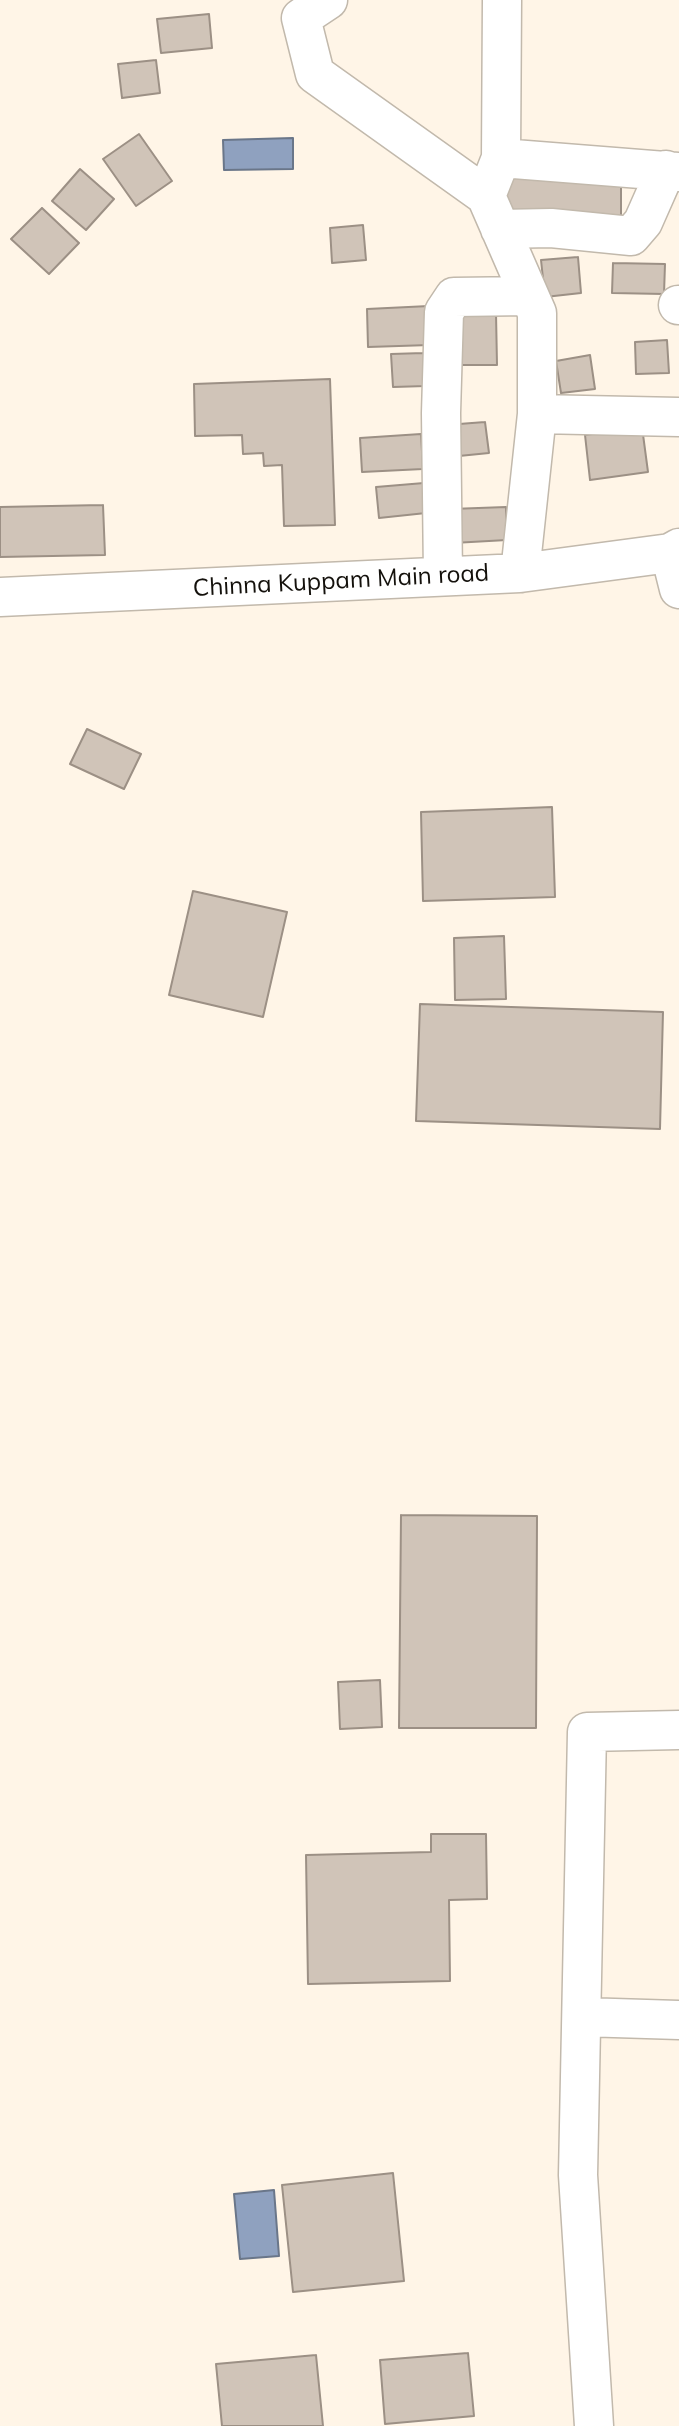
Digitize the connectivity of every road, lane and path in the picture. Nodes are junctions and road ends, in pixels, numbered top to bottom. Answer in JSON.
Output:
{"nodes":[{"id":1,"x":328,"y":0,"type":"edge"},
{"id":2,"x":502,"y":0,"type":"edge"},
{"id":3,"x":501,"y":158,"type":"junction"},
{"id":4,"x":673,"y":171,"type":"edge"},
{"id":5,"x":493,"y":212,"type":"junction"},
{"id":6,"x":529,"y":296,"type":"junction"},
{"id":7,"x":537,"y":414,"type":"junction"},
{"id":8,"x":679,"y":417,"type":"edge"},
{"id":9,"x":675,"y":550,"type":"edge"},
{"id":10,"x":520,"y":573,"type":"junction"},
{"id":11,"x":443,"y":576,"type":"junction"},
{"id":12,"x":679,"y":589,"type":"edge"},
{"id":13,"x":0,"y":597,"type":"edge"},
{"id":14,"x":679,"y":1731,"type":"edge"},
{"id":15,"x":582,"y":2017,"type":"junction"},
{"id":16,"x":679,"y":2020,"type":"edge"},
{"id":17,"x":594,"y":2426,"type":"edge"}],
"edges":[{"from":1,"to":5,"type":"street"},
{"from":2,"to":3,"type":"street"},
{"from":3,"to":4,"type":"street"},
{"from":3,"to":5,"type":"street"},
{"from":4,"to":5,"type":"street"},
{"from":5,"to":6,"type":"street"},
{"from":6,"to":7,"type":"street"},
{"from":6,"to":11,"type":"street"},
{"from":7,"to":8,"type":"street"},
{"from":7,"to":10,"type":"street"},
{"from":9,"to":10,"type":"street","name":"Chinna Kuppam Main road"},
{"from":9,"to":12,"type":"street"},
{"from":10,"to":11,"type":"street","name":"Chinna Kuppam Main road"},
{"from":11,"to":13,"type":"street","name":"Chinna Kuppam Main road"},
{"from":14,"to":15,"type":"street"},
{"from":15,"to":16,"type":"street"},
{"from":15,"to":17,"type":"street"}]}
